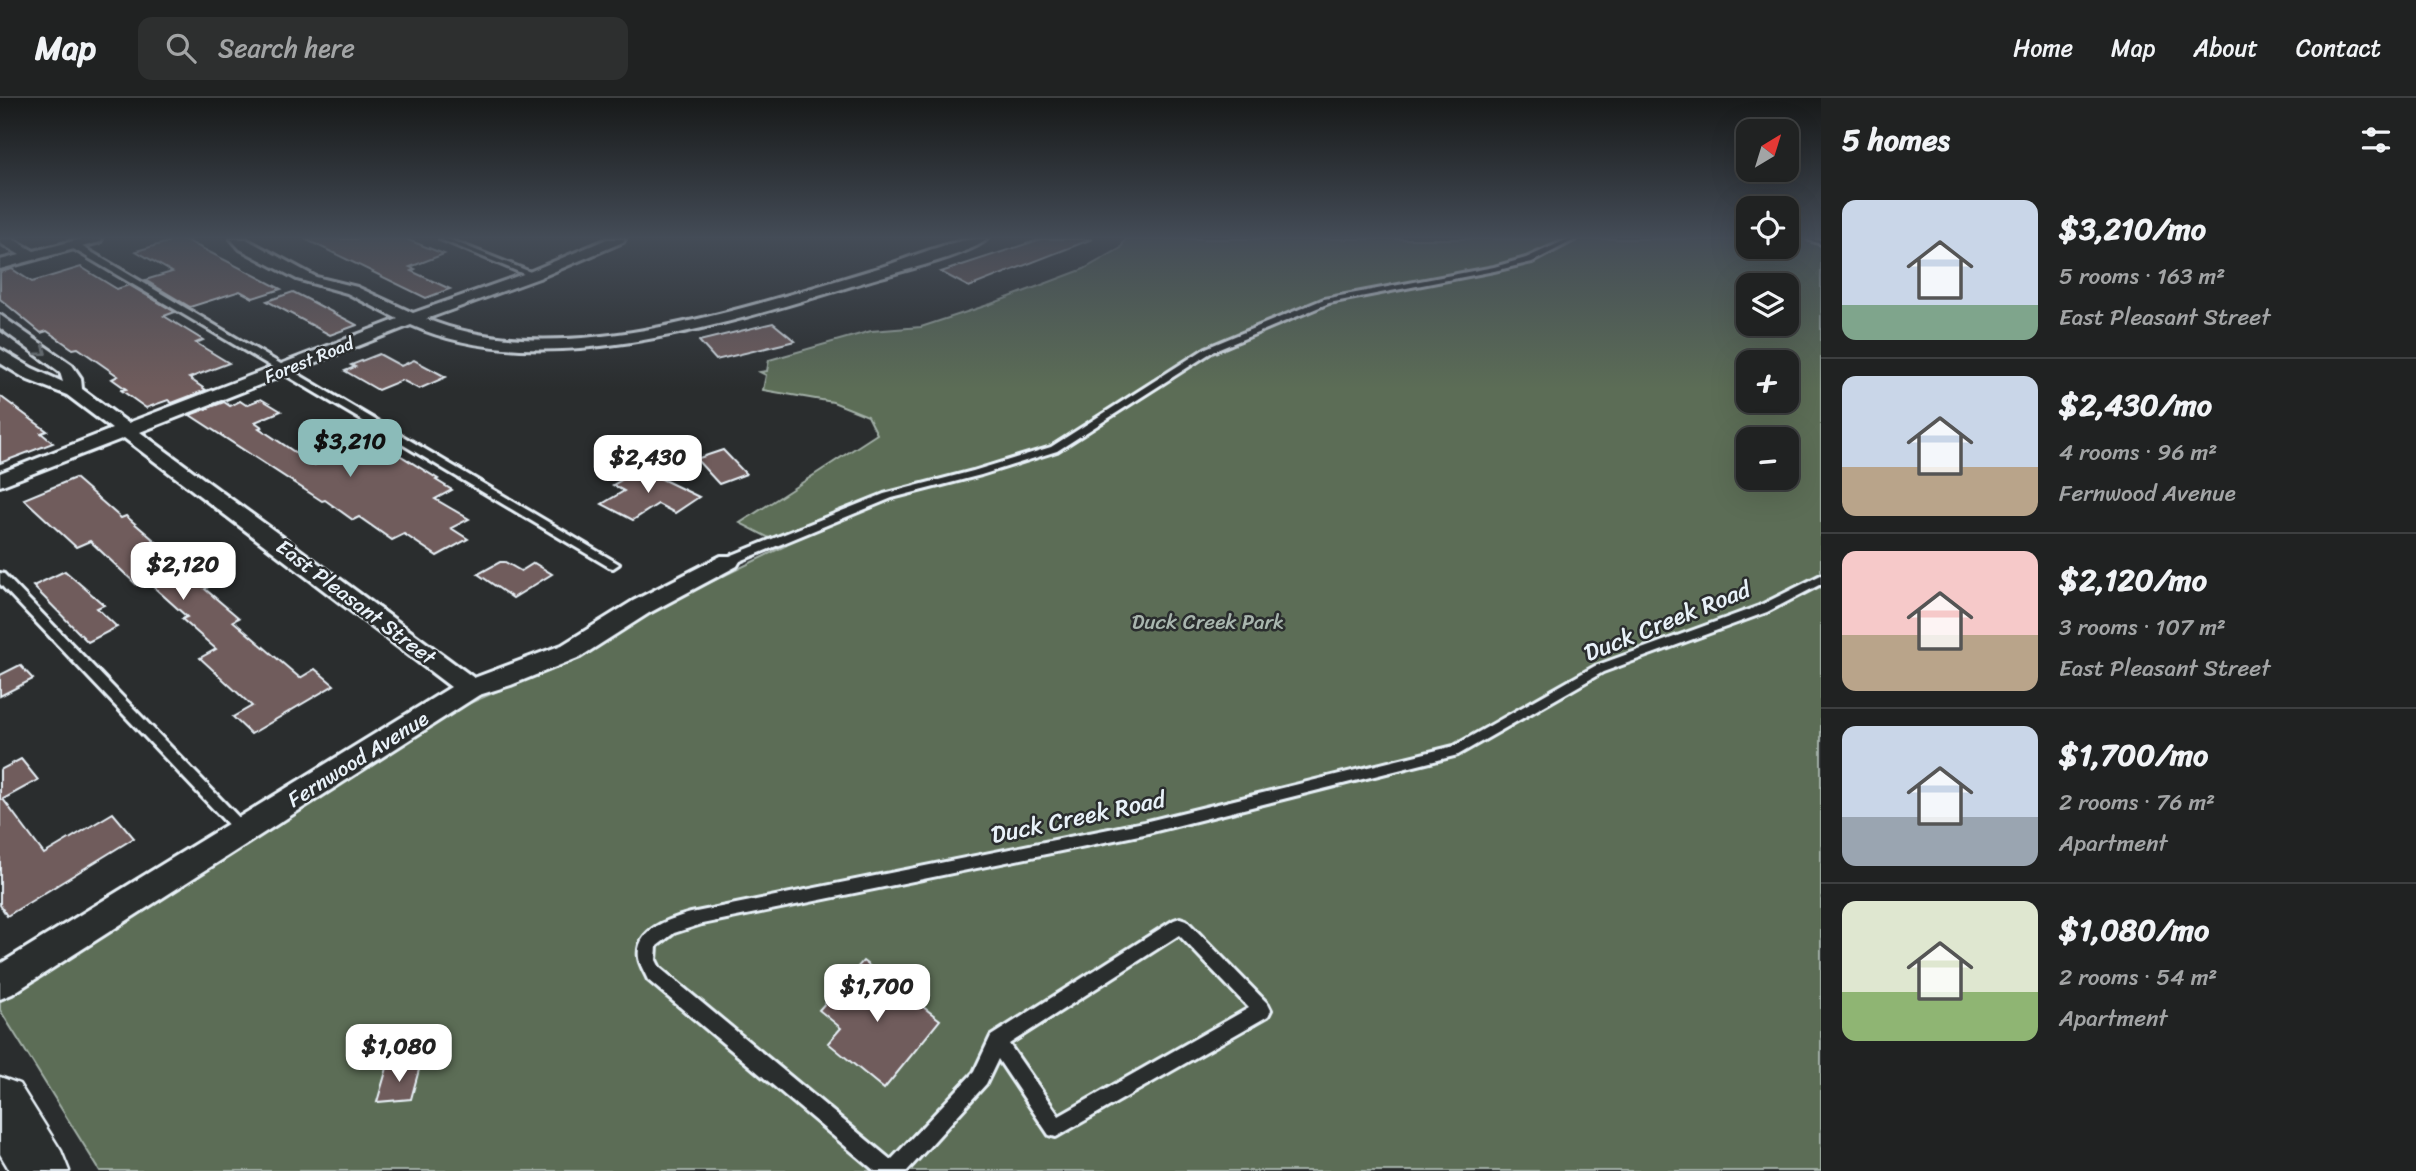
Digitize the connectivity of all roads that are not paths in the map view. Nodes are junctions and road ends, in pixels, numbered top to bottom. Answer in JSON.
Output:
{"nodes":[{"id":1,"x":148,"y":289,"type":"edge"},
{"id":2,"x":351,"y":289,"type":"edge"},
{"id":3,"x":495,"y":289,"type":"edge"},
{"id":4,"x":822,"y":289,"type":"edge"},
{"id":5,"x":1386,"y":289,"type":"edge"},
{"id":6,"x":0,"y":320,"type":"edge"},
{"id":7,"x":409,"y":320,"type":"junction"},
{"id":8,"x":0,"y":354,"type":"edge"},
{"id":9,"x":286,"y":370,"type":"junction"},
{"id":10,"x":73,"y":391,"type":"junction"},
{"id":11,"x":127,"y":431,"type":"junction"},
{"id":12,"x":0,"y":480,"type":"edge"},
{"id":13,"x":729,"y":561,"type":"joint"},
{"id":14,"x":613,"y":564,"type":"dead end"},
{"id":15,"x":0,"y":577,"type":"edge"},
{"id":16,"x":1821,"y":579,"type":"edge"},
{"id":17,"x":470,"y":688,"type":"junction"},
{"id":18,"x":243,"y":831,"type":"junction"},
{"id":19,"x":0,"y":983,"type":"edge"},
{"id":20,"x":997,"y":1042,"type":"junction"},
{"id":21,"x":0,"y":1104,"type":"edge"},
{"id":22,"x":41,"y":1171,"type":"edge"},
{"id":23,"x":892,"y":1171,"type":"edge"}],
"edges":[{"from":1,"to":9,"type":"lane"},
{"from":2,"to":7,"type":"street"},
{"from":3,"to":7,"type":"street","name":"Forest Road"},
{"from":4,"to":7,"type":"street"},
{"from":5,"to":13,"type":"lane"},
{"from":6,"to":10,"type":"street","name":"East Pleasant Street","one_way":true},
{"from":7,"to":9,"type":"street","name":"Forest Road"},
{"from":8,"to":10,"type":"street","name":"East Pleasant Street"},
{"from":9,"to":11,"type":"street","name":"Forest Road"},
{"from":9,"to":14,"type":"lane"},
{"from":10,"to":11,"type":"street","name":"East Pleasant Street"},
{"from":11,"to":12,"type":"street","name":"Forest Road"},
{"from":11,"to":17,"type":"street","name":"East Pleasant Street"},
{"from":13,"to":17,"type":"street","name":"Fernwood Avenue"},
{"from":15,"to":18,"type":"lane"},
{"from":16,"to":23,"type":"lane","name":"Duck Creek Road"},
{"from":17,"to":18,"type":"street","name":"Fernwood Avenue"},
{"from":18,"to":19,"type":"street","name":"Fernwood Avenue"},
{"from":20,"to":20,"type":"lane"},
{"from":20,"to":23,"type":"lane"},
{"from":21,"to":22,"type":"main road"}]}
